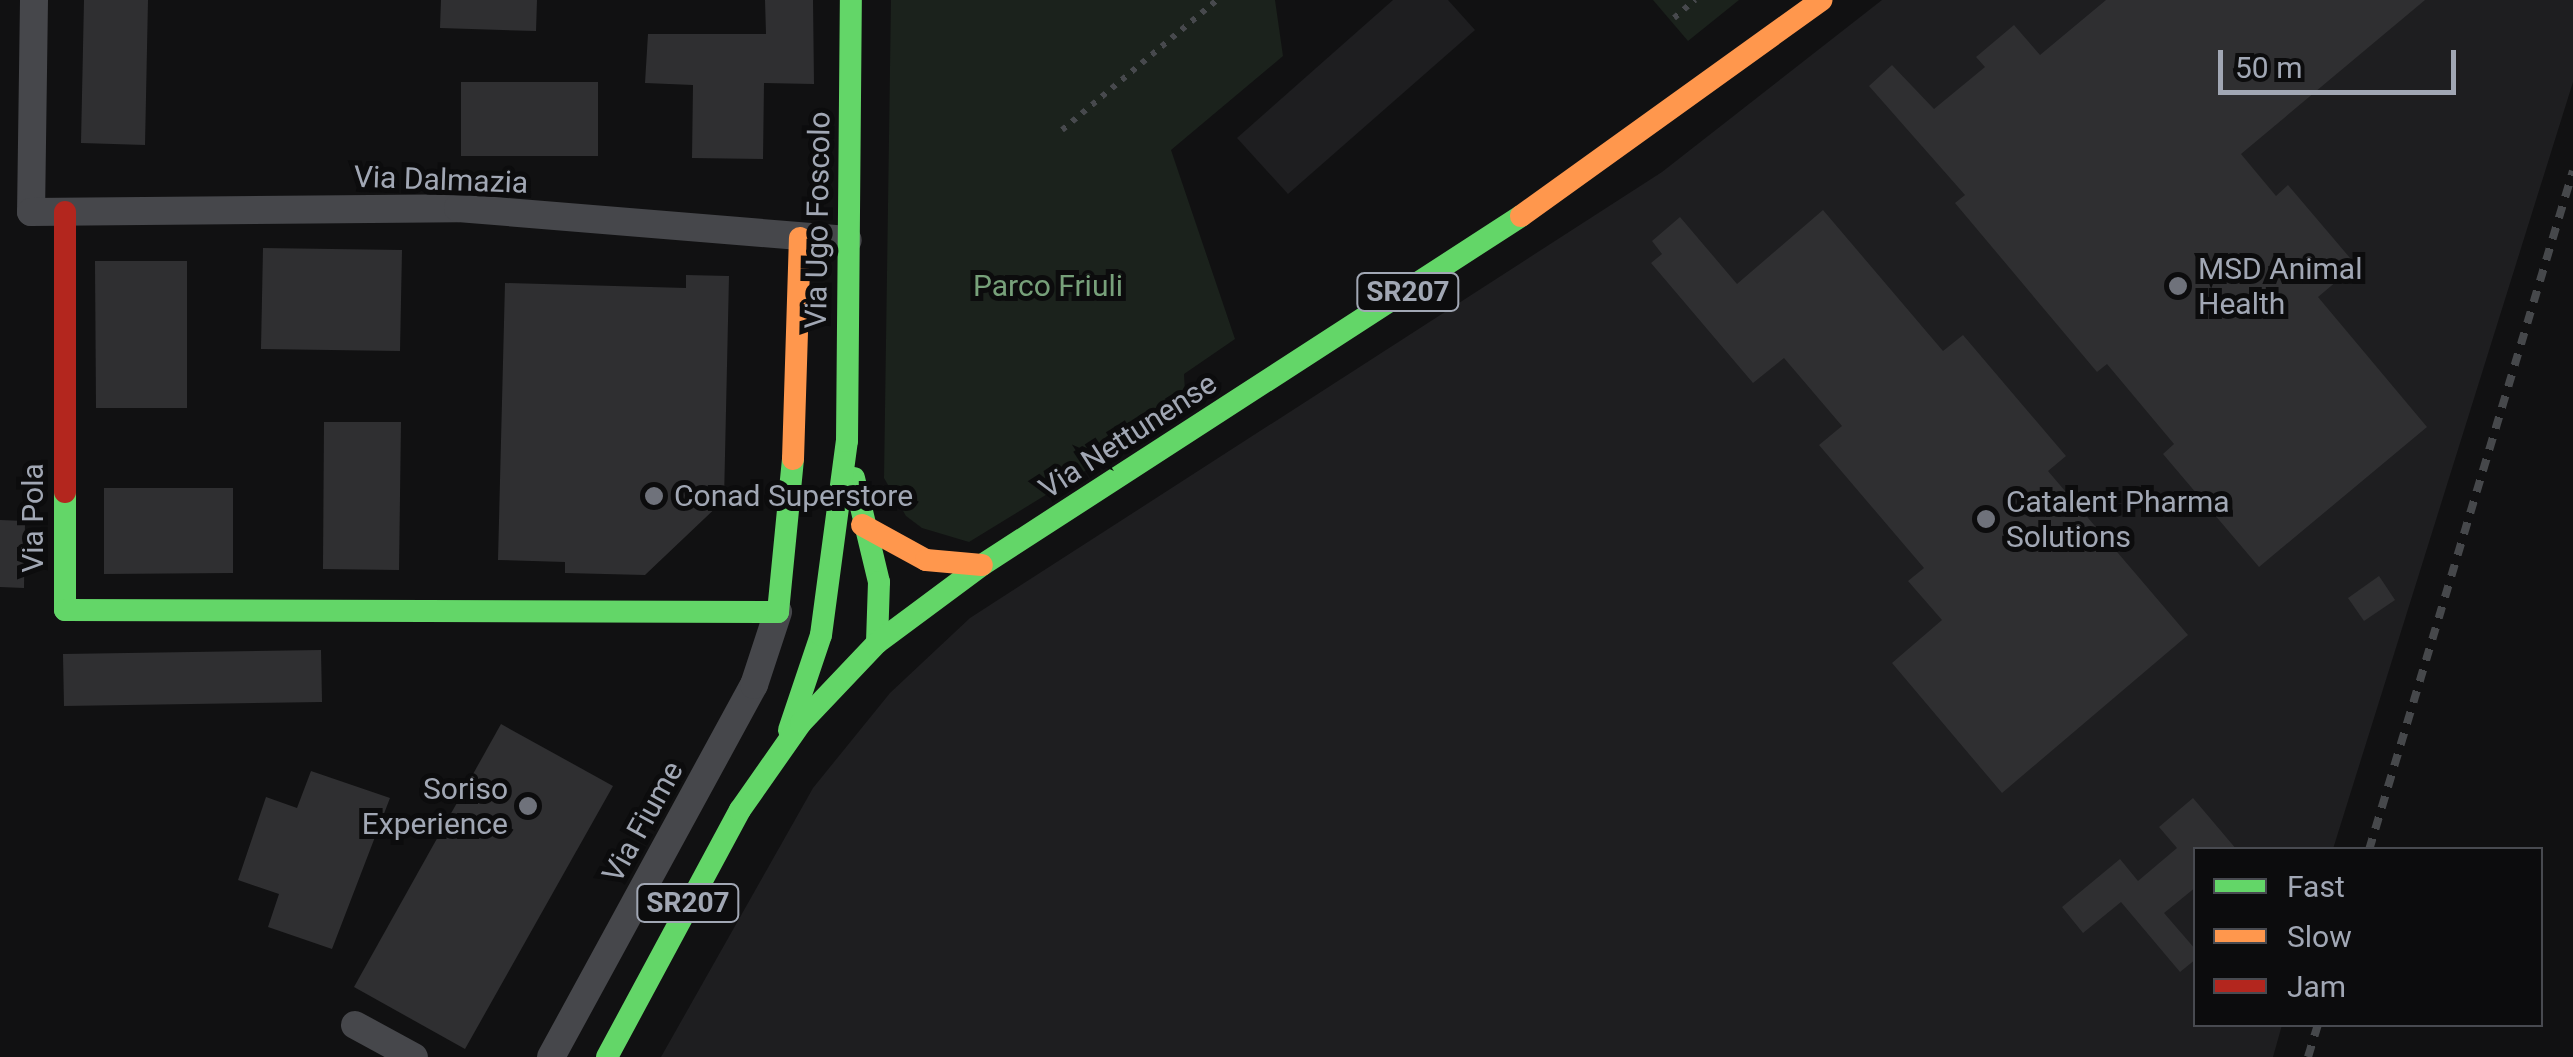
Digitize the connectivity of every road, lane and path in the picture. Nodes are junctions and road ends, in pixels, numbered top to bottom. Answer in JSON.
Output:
{"nodes":[{"id":1,"x":34,"y":0,"type":"edge"},
{"id":2,"x":852,"y":0,"type":"edge"},
{"id":3,"x":1217,"y":0,"type":"edge"},
{"id":4,"x":1695,"y":0,"type":"edge"},
{"id":5,"x":1822,"y":0,"type":"edge"},
{"id":6,"x":1674,"y":18,"type":"dead end"},
{"id":7,"x":1062,"y":130,"type":"dead end"},
{"id":8,"x":65,"y":212,"type":"junction"},
{"id":9,"x":800,"y":238,"type":"junction"},
{"id":10,"x":848,"y":240,"type":"junction"},
{"id":11,"x":789,"y":525,"type":"junction"},
{"id":12,"x":844,"y":537,"type":"junction"},
{"id":13,"x":982,"y":564,"type":"junction"},
{"id":14,"x":778,"y":612,"type":"junction"},
{"id":15,"x":877,"y":643,"type":"junction"},
{"id":16,"x":778,"y":753,"type":"junction"},
{"id":17,"x":355,"y":1025,"type":"dead end"},
{"id":18,"x":414,"y":1057,"type":"edge"},
{"id":19,"x":551,"y":1057,"type":"edge"},
{"id":20,"x":606,"y":1057,"type":"edge"}],
"edges":[{"from":1,"to":8,"type":"street","name":"Via Dalmazia"},
{"from":2,"to":10,"type":"street","name":"Via Ugo Foscolo"},
{"from":3,"to":7,"type":"path"},
{"from":4,"to":6,"type":"path"},
{"from":5,"to":13,"type":"street","name":"Via Nettunense","number":"SR207"},
{"from":8,"to":9,"type":"street","name":"Via Dalmazia"},
{"from":8,"to":14,"type":"street","name":"Via Pola"},
{"from":9,"to":10,"type":"street","name":"Via Dalmazia"},
{"from":9,"to":11,"type":"street","name":"Via Fiume"},
{"from":10,"to":12,"type":"street","name":"Via Ugo Foscolo"},
{"from":11,"to":12,"type":"street"},
{"from":11,"to":14,"type":"street","name":"Via Fiume"},
{"from":12,"to":13,"type":"street"},
{"from":12,"to":15,"type":"street","name":"Via Ugo Foscolo"},
{"from":12,"to":15,"type":"street","name":"Via Ugo Foscolo"},
{"from":12,"to":16,"type":"street","name":"Via Ugo Foscolo"},
{"from":13,"to":15,"type":"street","name":"Via Nettunense","number":"SR207"},
{"from":14,"to":19,"type":"street","name":"Via Fiume"},
{"from":15,"to":16,"type":"street","name":"Via Nettunense","number":"SR207"},
{"from":16,"to":20,"type":"street","name":"Via Nettunense","number":"SR207"},
{"from":17,"to":18,"type":"street"}]}
